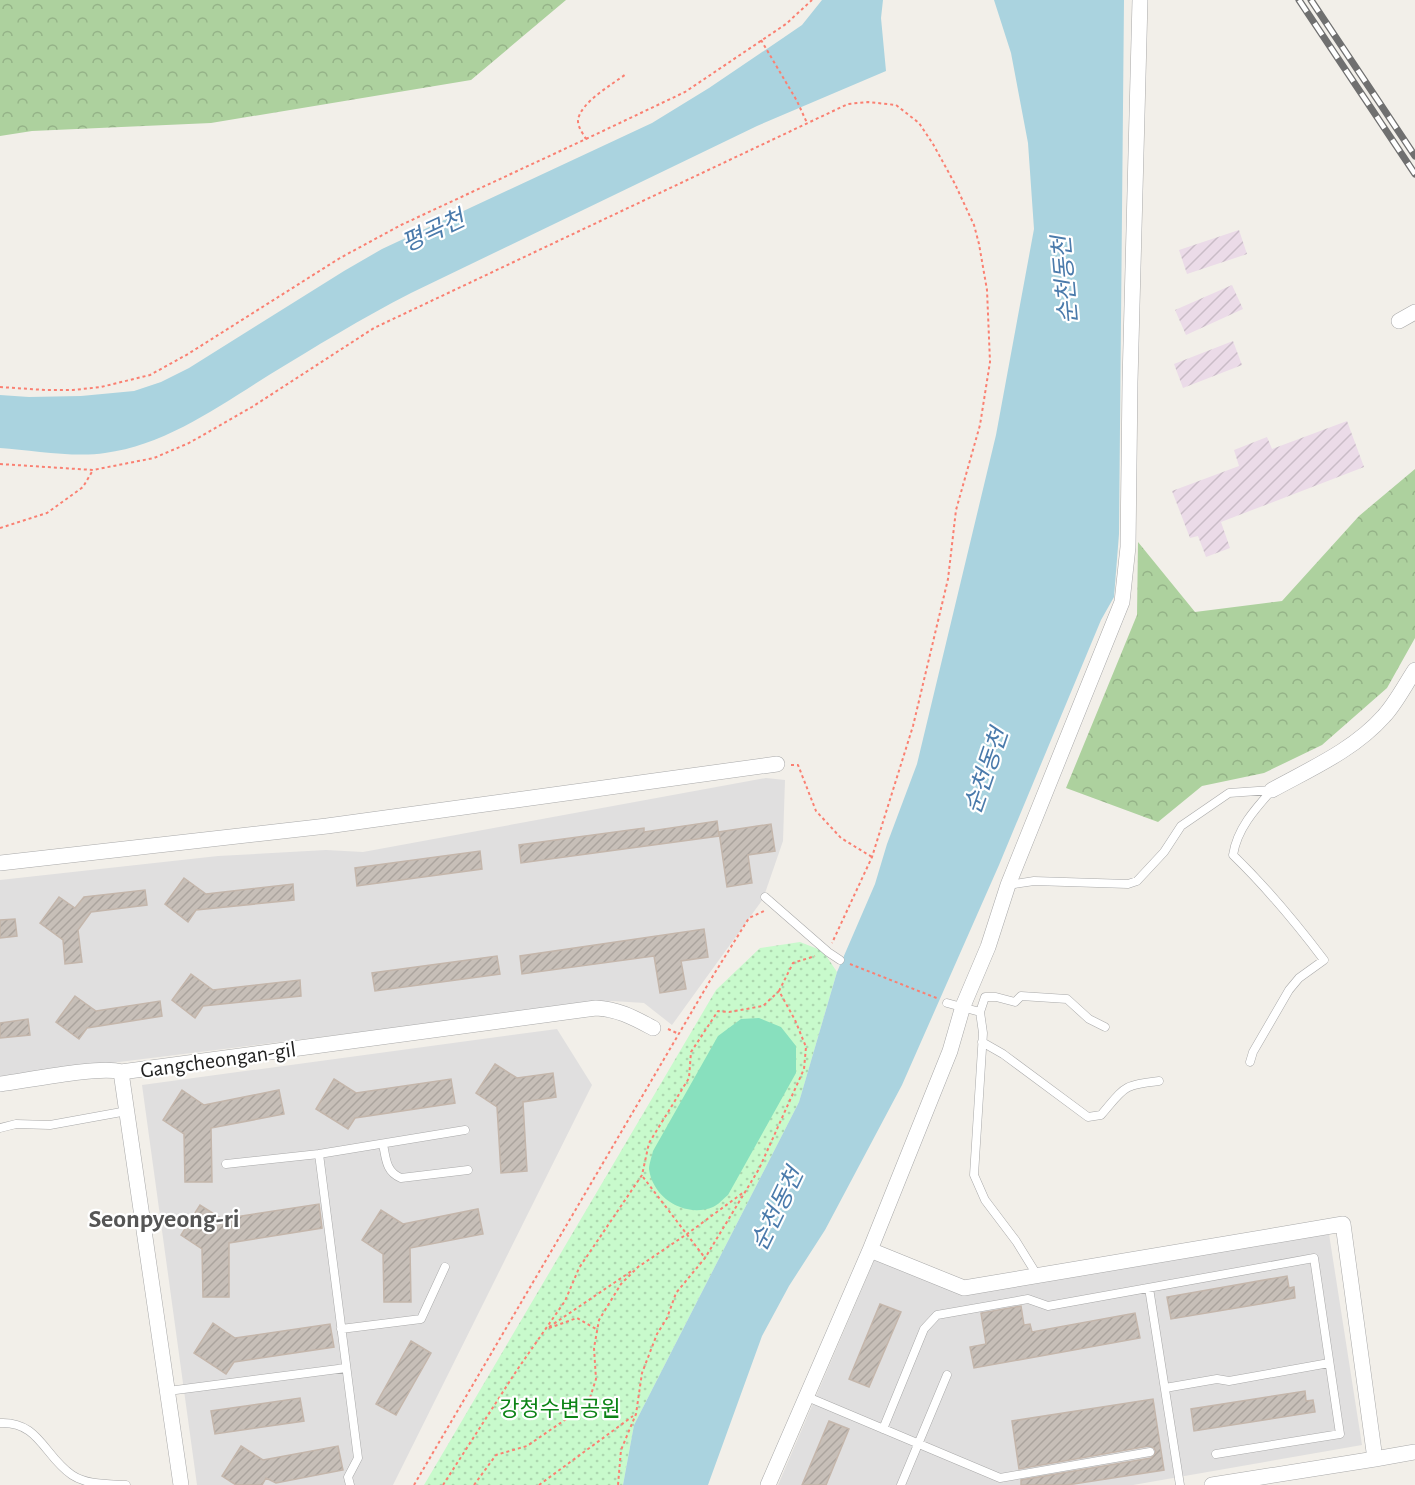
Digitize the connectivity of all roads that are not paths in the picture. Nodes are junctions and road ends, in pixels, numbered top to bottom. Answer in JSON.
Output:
{"nodes":[{"id":1,"x":1140,"y":0,"type":"edge"},
{"id":2,"x":1415,"y":312,"type":"edge"},
{"id":3,"x":1399,"y":321,"type":"dead end"},
{"id":4,"x":1415,"y":670,"type":"edge"},
{"id":5,"x":777,"y":764,"type":"road end"},
{"id":6,"x":1272,"y":790,"type":"junction"},
{"id":7,"x":0,"y":862,"type":"edge"},
{"id":8,"x":1008,"y":885,"type":"junction"},
{"id":9,"x":765,"y":897,"type":"dead end"},
{"id":10,"x":840,"y":960,"type":"road end"},
{"id":11,"x":947,"y":1003,"type":"road end"},
{"id":12,"x":963,"y":1006,"type":"junction"},
{"id":13,"x":980,"y":1012,"type":"junction"},
{"id":14,"x":1105,"y":1027,"type":"dead end"},
{"id":15,"x":653,"y":1028,"type":"dead end"},
{"id":16,"x":982,"y":1042,"type":"junction"},
{"id":17,"x":1250,"y":1062,"type":"dead end"},
{"id":18,"x":121,"y":1072,"type":"junction"},
{"id":19,"x":1160,"y":1081,"type":"dead end"},
{"id":20,"x":0,"y":1084,"type":"edge"},
{"id":21,"x":127,"y":1111,"type":"junction"},
{"id":22,"x":0,"y":1128,"type":"edge"},
{"id":23,"x":465,"y":1131,"type":"dead end"},
{"id":24,"x":383,"y":1144,"type":"junction"},
{"id":25,"x":319,"y":1154,"type":"junction"},
{"id":26,"x":226,"y":1164,"type":"dead end"},
{"id":27,"x":468,"y":1170,"type":"dead end"},
{"id":28,"x":870,"y":1250,"type":"junction"},
{"id":29,"x":445,"y":1267,"type":"dead end"},
{"id":30,"x":1038,"y":1277,"type":"junction"},
{"id":31,"x":1149,"y":1288,"type":"junction"},
{"id":32,"x":341,"y":1329,"type":"junction"},
{"id":33,"x":1329,"y":1363,"type":"junction"},
{"id":34,"x":346,"y":1368,"type":"junction"},
{"id":35,"x":946,"y":1375,"type":"dead end"},
{"id":36,"x":1165,"y":1388,"type":"junction"},
{"id":37,"x":168,"y":1391,"type":"junction"},
{"id":38,"x":805,"y":1396,"type":"junction"},
{"id":39,"x":0,"y":1423,"type":"edge"},
{"id":40,"x":883,"y":1429,"type":"junction"},
{"id":41,"x":918,"y":1443,"type":"junction"},
{"id":42,"x":1150,"y":1452,"type":"dead end"},
{"id":43,"x":1415,"y":1452,"type":"edge"},
{"id":44,"x":1216,"y":1454,"type":"dead end"},
{"id":45,"x":1375,"y":1459,"type":"junction"},
{"id":46,"x":1251,"y":1482,"type":"edge"},
{"id":47,"x":126,"y":1485,"type":"edge"},
{"id":48,"x":182,"y":1485,"type":"edge"},
{"id":49,"x":350,"y":1485,"type":"edge"},
{"id":50,"x":768,"y":1485,"type":"edge"},
{"id":51,"x":901,"y":1485,"type":"edge"},
{"id":52,"x":1180,"y":1485,"type":"edge"},
{"id":53,"x":1212,"y":1485,"type":"edge"}],
"edges":[{"from":1,"to":8,"type":"street"},
{"from":2,"to":3,"type":"street"},
{"from":4,"to":6,"type":"street"},
{"from":5,"to":7,"type":"street"},
{"from":6,"to":8,"type":"lane"},
{"from":6,"to":17,"type":"lane"},
{"from":8,"to":12,"type":"street"},
{"from":9,"to":10,"type":"lane"},
{"from":11,"to":12,"type":"lane"},
{"from":12,"to":13,"type":"lane"},
{"from":12,"to":28,"type":"street"},
{"from":13,"to":14,"type":"lane"},
{"from":13,"to":16,"type":"lane"},
{"from":15,"to":18,"type":"street","name":"Gangcheongan-gil"},
{"from":16,"to":19,"type":"lane"},
{"from":16,"to":30,"type":"lane"},
{"from":18,"to":20,"type":"street"},
{"from":18,"to":21,"type":"street","name":"Gangcheongan-gil"},
{"from":21,"to":22,"type":"lane"},
{"from":21,"to":37,"type":"street","name":"Gangcheongan-gil"},
{"from":23,"to":24,"type":"lane"},
{"from":24,"to":25,"type":"lane"},
{"from":24,"to":27,"type":"lane"},
{"from":25,"to":26,"type":"lane"},
{"from":25,"to":32,"type":"lane"},
{"from":28,"to":30,"type":"street"},
{"from":28,"to":38,"type":"street"},
{"from":29,"to":32,"type":"lane"},
{"from":30,"to":45,"type":"street"},
{"from":31,"to":33,"type":"lane"},
{"from":31,"to":36,"type":"lane"},
{"from":31,"to":40,"type":"lane"},
{"from":32,"to":34,"type":"lane"},
{"from":33,"to":36,"type":"lane"},
{"from":33,"to":44,"type":"lane"},
{"from":34,"to":37,"type":"lane"},
{"from":34,"to":49,"type":"lane"},
{"from":35,"to":41,"type":"lane"},
{"from":36,"to":52,"type":"lane"},
{"from":37,"to":48,"type":"street","name":"Gangcheongan-gil"},
{"from":38,"to":40,"type":"lane"},
{"from":38,"to":50,"type":"street"},
{"from":39,"to":47,"type":"lane"},
{"from":40,"to":41,"type":"lane"},
{"from":41,"to":42,"type":"lane"},
{"from":41,"to":51,"type":"lane"},
{"from":43,"to":45,"type":"street"},
{"from":45,"to":46,"type":"street"},
{"from":46,"to":53,"type":"street"}]}
